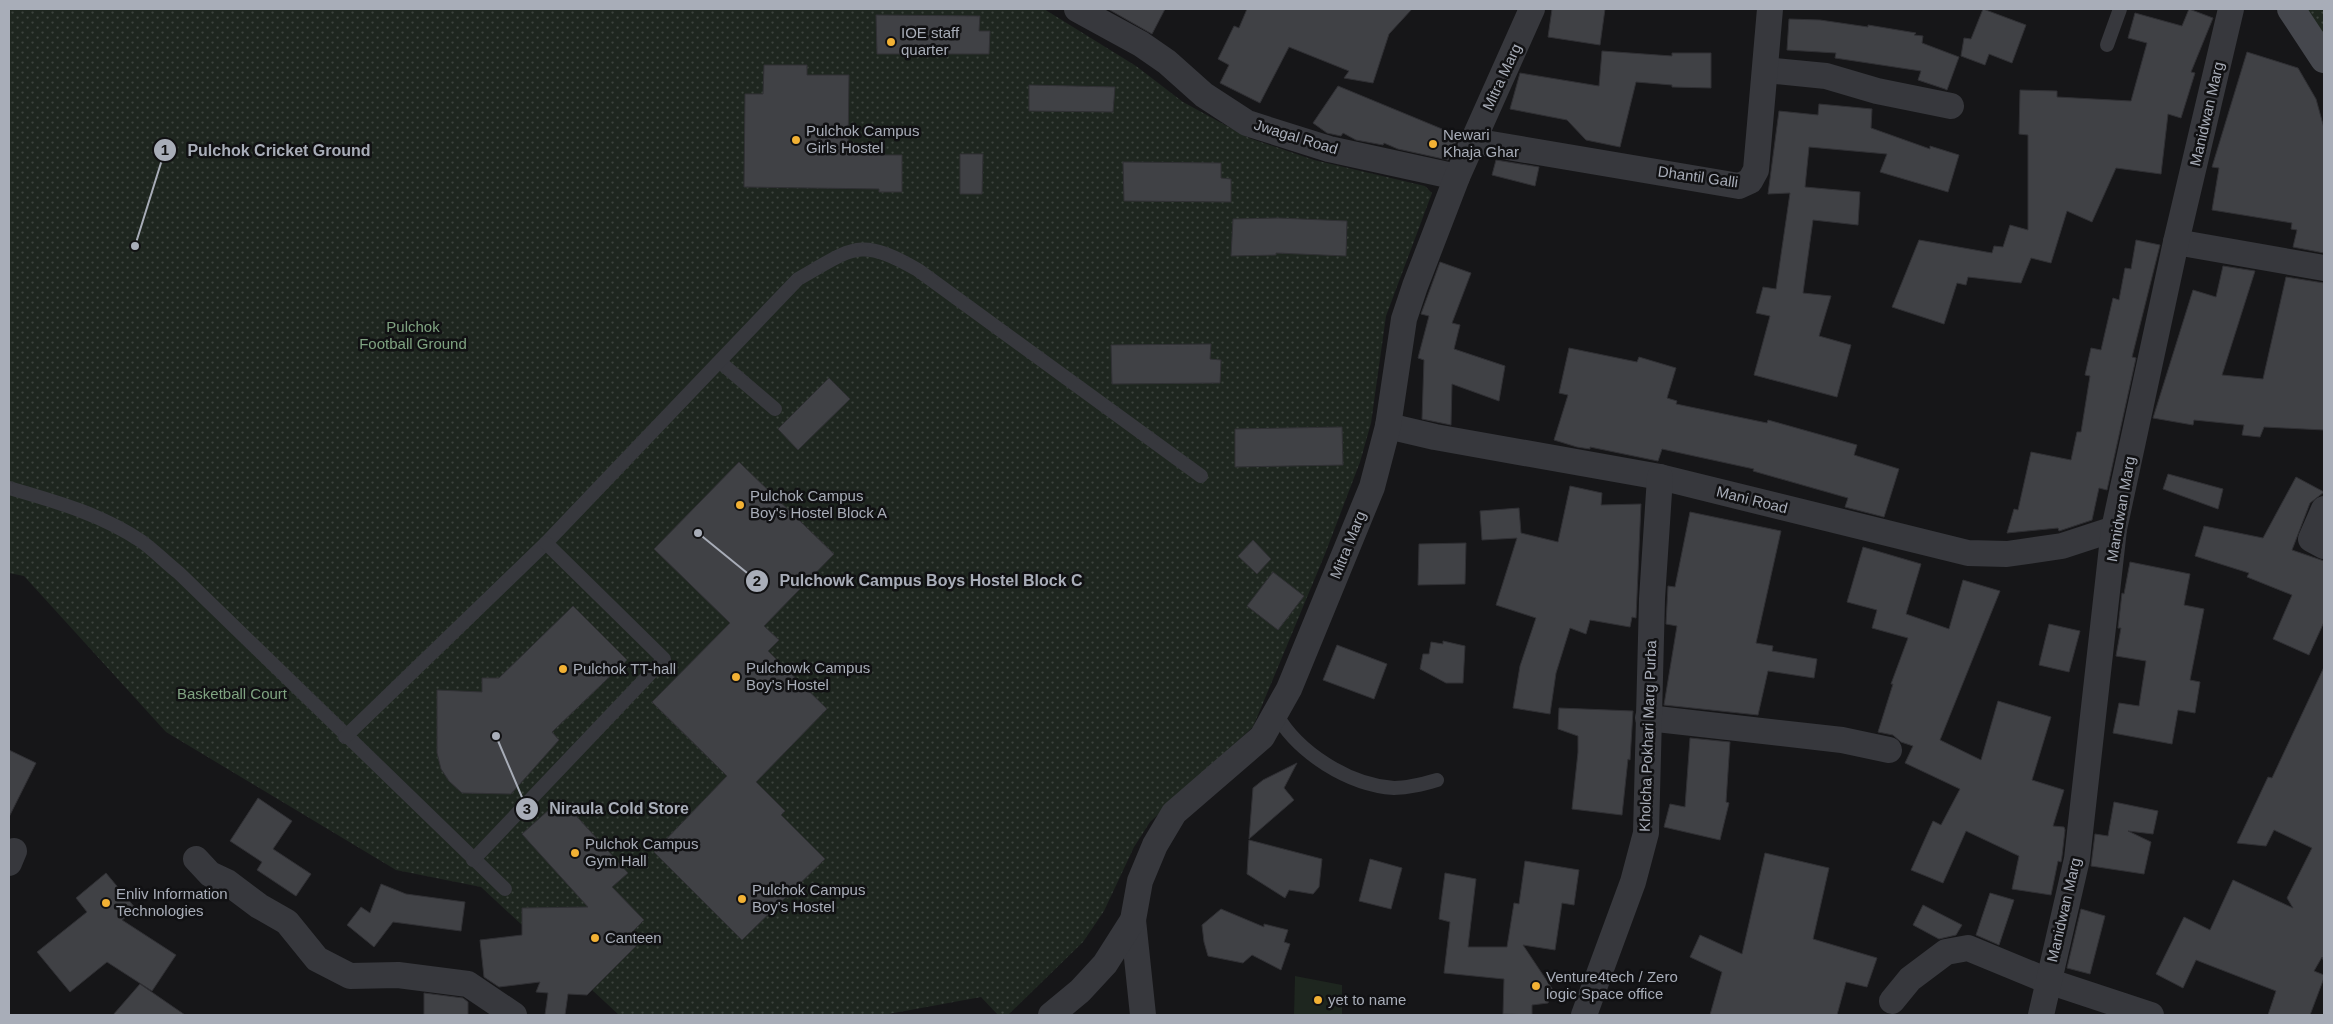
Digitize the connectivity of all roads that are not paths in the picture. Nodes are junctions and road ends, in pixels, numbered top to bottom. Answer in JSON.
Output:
{"nodes":[{"id":1,"x":1077,"y":9,"type":"edge"},
{"id":2,"x":1532,"y":9,"type":"edge"},
{"id":3,"x":1770,"y":9,"type":"edge"},
{"id":4,"x":2120,"y":9,"type":"edge"},
{"id":5,"x":2231,"y":9,"type":"edge"},
{"id":6,"x":2291,"y":9,"type":"edge"},
{"id":7,"x":2107,"y":45,"type":"dead end"},
{"id":8,"x":2324,"y":59,"type":"edge"},
{"id":9,"x":1765,"y":70,"type":"junction"},
{"id":10,"x":1951,"y":106,"type":"dead end"},
{"id":11,"x":1473,"y":141,"type":"junction"},
{"id":12,"x":1457,"y":177,"type":"junction"},
{"id":13,"x":2176,"y":242,"type":"junction"},
{"id":14,"x":2324,"y":268,"type":"edge"},
{"id":15,"x":720,"y":362,"type":"junction"},
{"id":16,"x":775,"y":409,"type":"dead end"},
{"id":17,"x":1388,"y":426,"type":"junction"},
{"id":18,"x":1201,"y":476,"type":"dead end"},
{"id":19,"x":1660,"y":477,"type":"junction"},
{"id":20,"x":9,"y":488,"type":"edge"},
{"id":21,"x":2324,"y":509,"type":"edge"},
{"id":22,"x":2114,"y":529,"type":"junction"},
{"id":23,"x":546,"y":543,"type":"junction"},
{"id":24,"x":2324,"y":546,"type":"edge"},
{"id":25,"x":1276,"y":714,"type":"junction"},
{"id":26,"x":1648,"y":718,"type":"junction"},
{"id":27,"x":346,"y":737,"type":"junction"},
{"id":28,"x":1890,"y":750,"type":"dead end"},
{"id":29,"x":1436,"y":780,"type":"dead end"},
{"id":30,"x":196,"y":859,"type":"dead end"},
{"id":31,"x":473,"y":860,"type":"junction"},
{"id":32,"x":505,"y":889,"type":"dead end"},
{"id":33,"x":1133,"y":920,"type":"junction"},
{"id":34,"x":2048,"y":981,"type":"junction"},
{"id":35,"x":1892,"y":1001,"type":"dead end"},
{"id":36,"x":514,"y":1015,"type":"edge"},
{"id":37,"x":1050,"y":1015,"type":"edge"},
{"id":38,"x":1142,"y":1015,"type":"edge"},
{"id":39,"x":1584,"y":1015,"type":"edge"},
{"id":40,"x":2041,"y":1015,"type":"edge"},
{"id":41,"x":2151,"y":1015,"type":"edge"}],
"edges":[{"from":1,"to":12,"type":"street","name":"Jwagal Road"},
{"from":2,"to":11,"type":"street","name":"Mitra Marg"},
{"from":3,"to":9,"type":"street","name":"Dhantil Galli"},
{"from":4,"to":7,"type":"lane"},
{"from":5,"to":13,"type":"street","name":"Manidwan Marg"},
{"from":6,"to":8,"type":"main road"},
{"from":9,"to":10,"type":"street"},
{"from":9,"to":11,"type":"street","name":"Dhantil Galli"},
{"from":11,"to":12,"type":"street","name":"Mitra Marg"},
{"from":12,"to":17,"type":"street","name":"Mitra Marg"},
{"from":13,"to":14,"type":"street"},
{"from":13,"to":22,"type":"street","name":"Manidwan Marg"},
{"from":15,"to":16,"type":"lane"},
{"from":15,"to":18,"type":"lane"},
{"from":15,"to":23,"type":"lane"},
{"from":17,"to":19,"type":"street","name":"Mani Road"},
{"from":17,"to":25,"type":"street","name":"Mitra Marg"},
{"from":19,"to":22,"type":"street","name":"Mani Road"},
{"from":19,"to":26,"type":"street","name":"Kholcha Pokhari Marg Purba"},
{"from":20,"to":27,"type":"lane"},
{"from":21,"to":24,"type":"street"},
{"from":22,"to":34,"type":"street","name":"Manidwan Marg"},
{"from":23,"to":27,"type":"lane"},
{"from":23,"to":31,"type":"lane"},
{"from":25,"to":29,"type":"lane"},
{"from":25,"to":33,"type":"street","name":"Mitra Marg"},
{"from":26,"to":28,"type":"street"},
{"from":26,"to":39,"type":"street","name":"Kholcha Pokhari Marg Purba"},
{"from":27,"to":31,"type":"lane"},
{"from":30,"to":36,"type":"street"},
{"from":31,"to":32,"type":"lane"},
{"from":33,"to":37,"type":"street","name":"Mitra Marg"},
{"from":33,"to":38,"type":"street"},
{"from":34,"to":35,"type":"street"},
{"from":34,"to":40,"type":"street","name":"Manidwan Marg"},
{"from":34,"to":41,"type":"street"}]}
